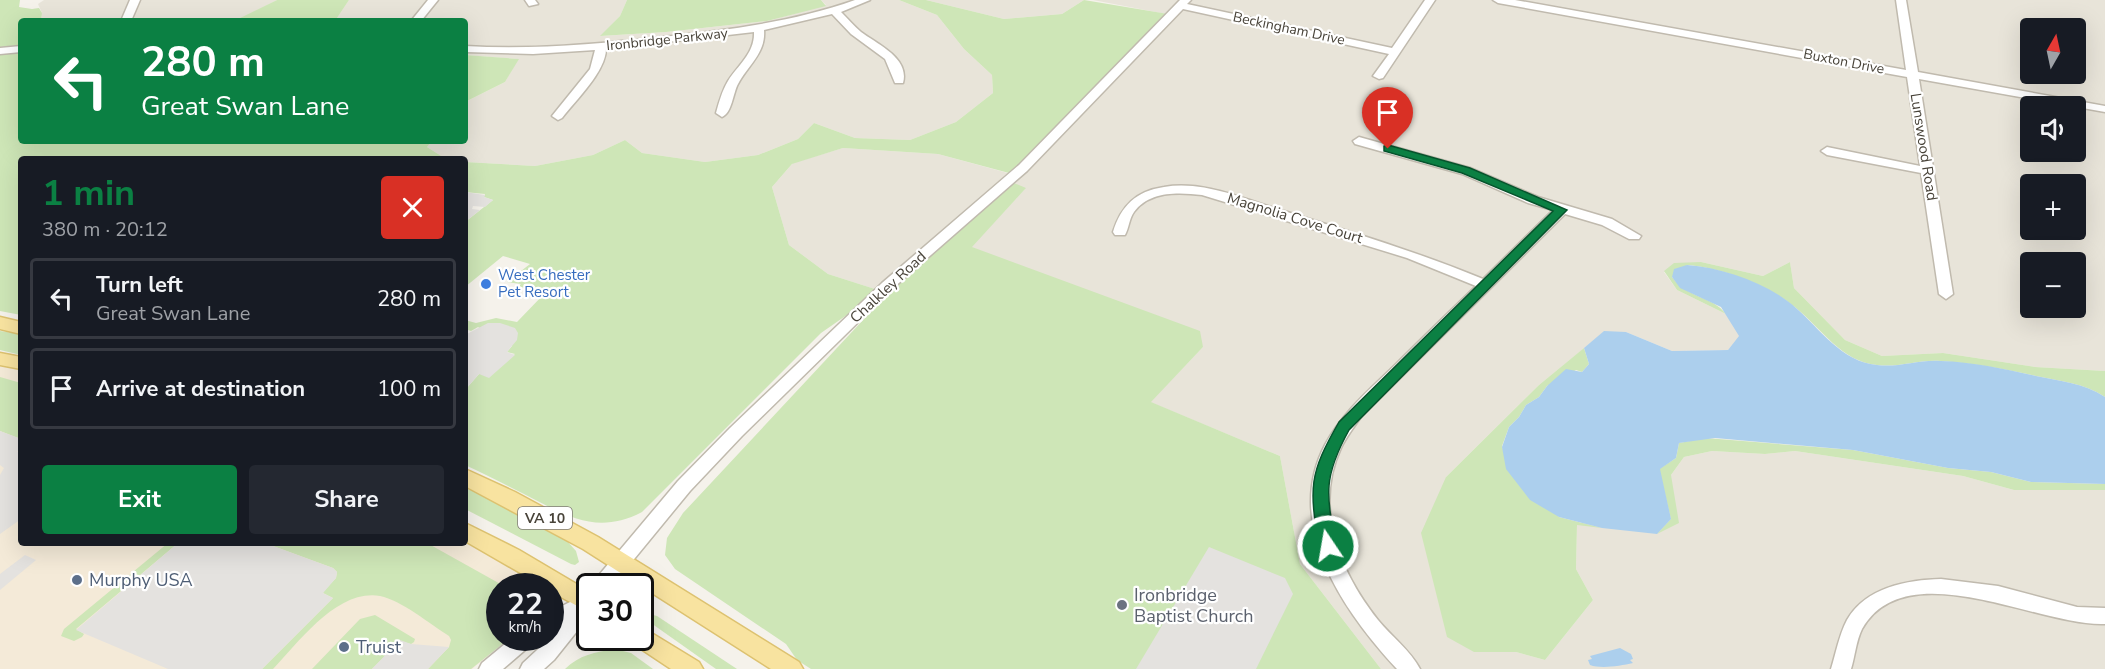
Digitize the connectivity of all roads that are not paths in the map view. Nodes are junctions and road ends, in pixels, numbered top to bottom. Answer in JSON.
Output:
{"nodes":[{"id":1,"x":135,"y":0,"type":"edge"},
{"id":2,"x":434,"y":0,"type":"edge"},
{"id":3,"x":865,"y":0,"type":"edge"},
{"id":4,"x":1430,"y":0,"type":"edge"},
{"id":5,"x":1498,"y":0,"type":"edge"},
{"id":6,"x":1901,"y":0,"type":"edge"},
{"id":7,"x":1184,"y":3,"type":"edge"},
{"id":8,"x":834,"y":11,"type":"junction"},
{"id":9,"x":127,"y":18,"type":"edge"},
{"id":10,"x":419,"y":18,"type":"edge"},
{"id":11,"x":759,"y":29,"type":"junction"},
{"id":12,"x":600,"y":46,"type":"junction"},
{"id":13,"x":18,"y":49,"type":"edge"},
{"id":14,"x":468,"y":49,"type":"edge"},
{"id":15,"x":0,"y":51,"type":"edge"},
{"id":16,"x":1396,"y":52,"type":"junction"},
{"id":17,"x":1913,"y":75,"type":"junction"},
{"id":18,"x":1379,"y":76,"type":"dead end"},
{"id":19,"x":898,"y":81,"type":"dead end"},
{"id":20,"x":2105,"y":109,"type":"edge"},
{"id":21,"x":723,"y":113,"type":"dead end"},
{"id":22,"x":558,"y":116,"type":"dead end"},
{"id":23,"x":1359,"y":141,"type":"dead end"},
{"id":24,"x":1827,"y":151,"type":"dead end"},
{"id":25,"x":1928,"y":171,"type":"junction"},
{"id":26,"x":1561,"y":210,"type":"junction"},
{"id":27,"x":1120,"y":232,"type":"dead end"},
{"id":28,"x":1634,"y":236,"type":"dead end"},
{"id":29,"x":1486,"y":285,"type":"junction"},
{"id":30,"x":1946,"y":294,"type":"dead end"},
{"id":31,"x":0,"y":323,"type":"edge"},
{"id":32,"x":18,"y":327,"type":"edge"},
{"id":33,"x":0,"y":358,"type":"edge"},
{"id":34,"x":18,"y":362,"type":"edge"},
{"id":35,"x":468,"y":479,"type":"edge"},
{"id":36,"x":468,"y":533,"type":"edge"},
{"id":37,"x":623,"y":562,"type":"junction"},
{"id":38,"x":614,"y":573,"type":"edge"},
{"id":39,"x":576,"y":590,"type":"edge"},
{"id":40,"x":2105,"y":616,"type":"edge"},
{"id":41,"x":576,"y":618,"type":"edge"},
{"id":42,"x":654,"y":645,"type":"edge"},
{"id":43,"x":510,"y":651,"type":"edge"},
{"id":44,"x":489,"y":669,"type":"edge"},
{"id":45,"x":530,"y":669,"type":"edge"},
{"id":46,"x":691,"y":669,"type":"edge"},
{"id":47,"x":791,"y":669,"type":"edge"},
{"id":48,"x":1410,"y":669,"type":"edge"},
{"id":49,"x":1841,"y":669,"type":"edge"}],
"edges":[{"from":1,"to":9,"type":"street"},
{"from":2,"to":10,"type":"street"},
{"from":3,"to":8,"type":"street","name":"Ironbridge Parkway"},
{"from":4,"to":16,"type":"street"},
{"from":5,"to":17,"type":"street","name":"Buxton Drive"},
{"from":6,"to":17,"type":"street","name":"Lunswood Road"},
{"from":7,"to":16,"type":"street","name":"Beckingham Drive"},
{"from":7,"to":37,"type":"street","name":"Chalkley Road"},
{"from":8,"to":11,"type":"street","name":"Ironbridge Parkway"},
{"from":8,"to":19,"type":"street"},
{"from":11,"to":12,"type":"street","name":"Ironbridge Parkway"},
{"from":11,"to":21,"type":"street"},
{"from":12,"to":14,"type":"street","name":"Ironbridge Parkway"},
{"from":12,"to":22,"type":"street"},
{"from":13,"to":15,"type":"street"},
{"from":16,"to":18,"type":"street"},
{"from":17,"to":20,"type":"street","name":"Buxton Drive"},
{"from":17,"to":25,"type":"street","name":"Lunswood Road"},
{"from":23,"to":26,"type":"street"},
{"from":24,"to":25,"type":"street"},
{"from":25,"to":30,"type":"street","name":"Lunswood Road"},
{"from":26,"to":28,"type":"street"},
{"from":26,"to":29,"type":"street"},
{"from":27,"to":29,"type":"street","name":"Magnolia Cove Court"},
{"from":29,"to":48,"type":"street"},
{"from":31,"to":32,"type":"main road"},
{"from":33,"to":34,"type":"main road"},
{"from":35,"to":37,"type":"main road","number":"VA 10"},
{"from":36,"to":39,"type":"main road"},
{"from":37,"to":38,"type":"street","name":"Chalkley Road"},
{"from":37,"to":47,"type":"main road","number":"VA 10"},
{"from":40,"to":49,"type":"street"},
{"from":41,"to":45,"type":"street","name":"Chalkley Road"},
{"from":42,"to":46,"type":"main road"},
{"from":43,"to":44,"type":"street"}]}
